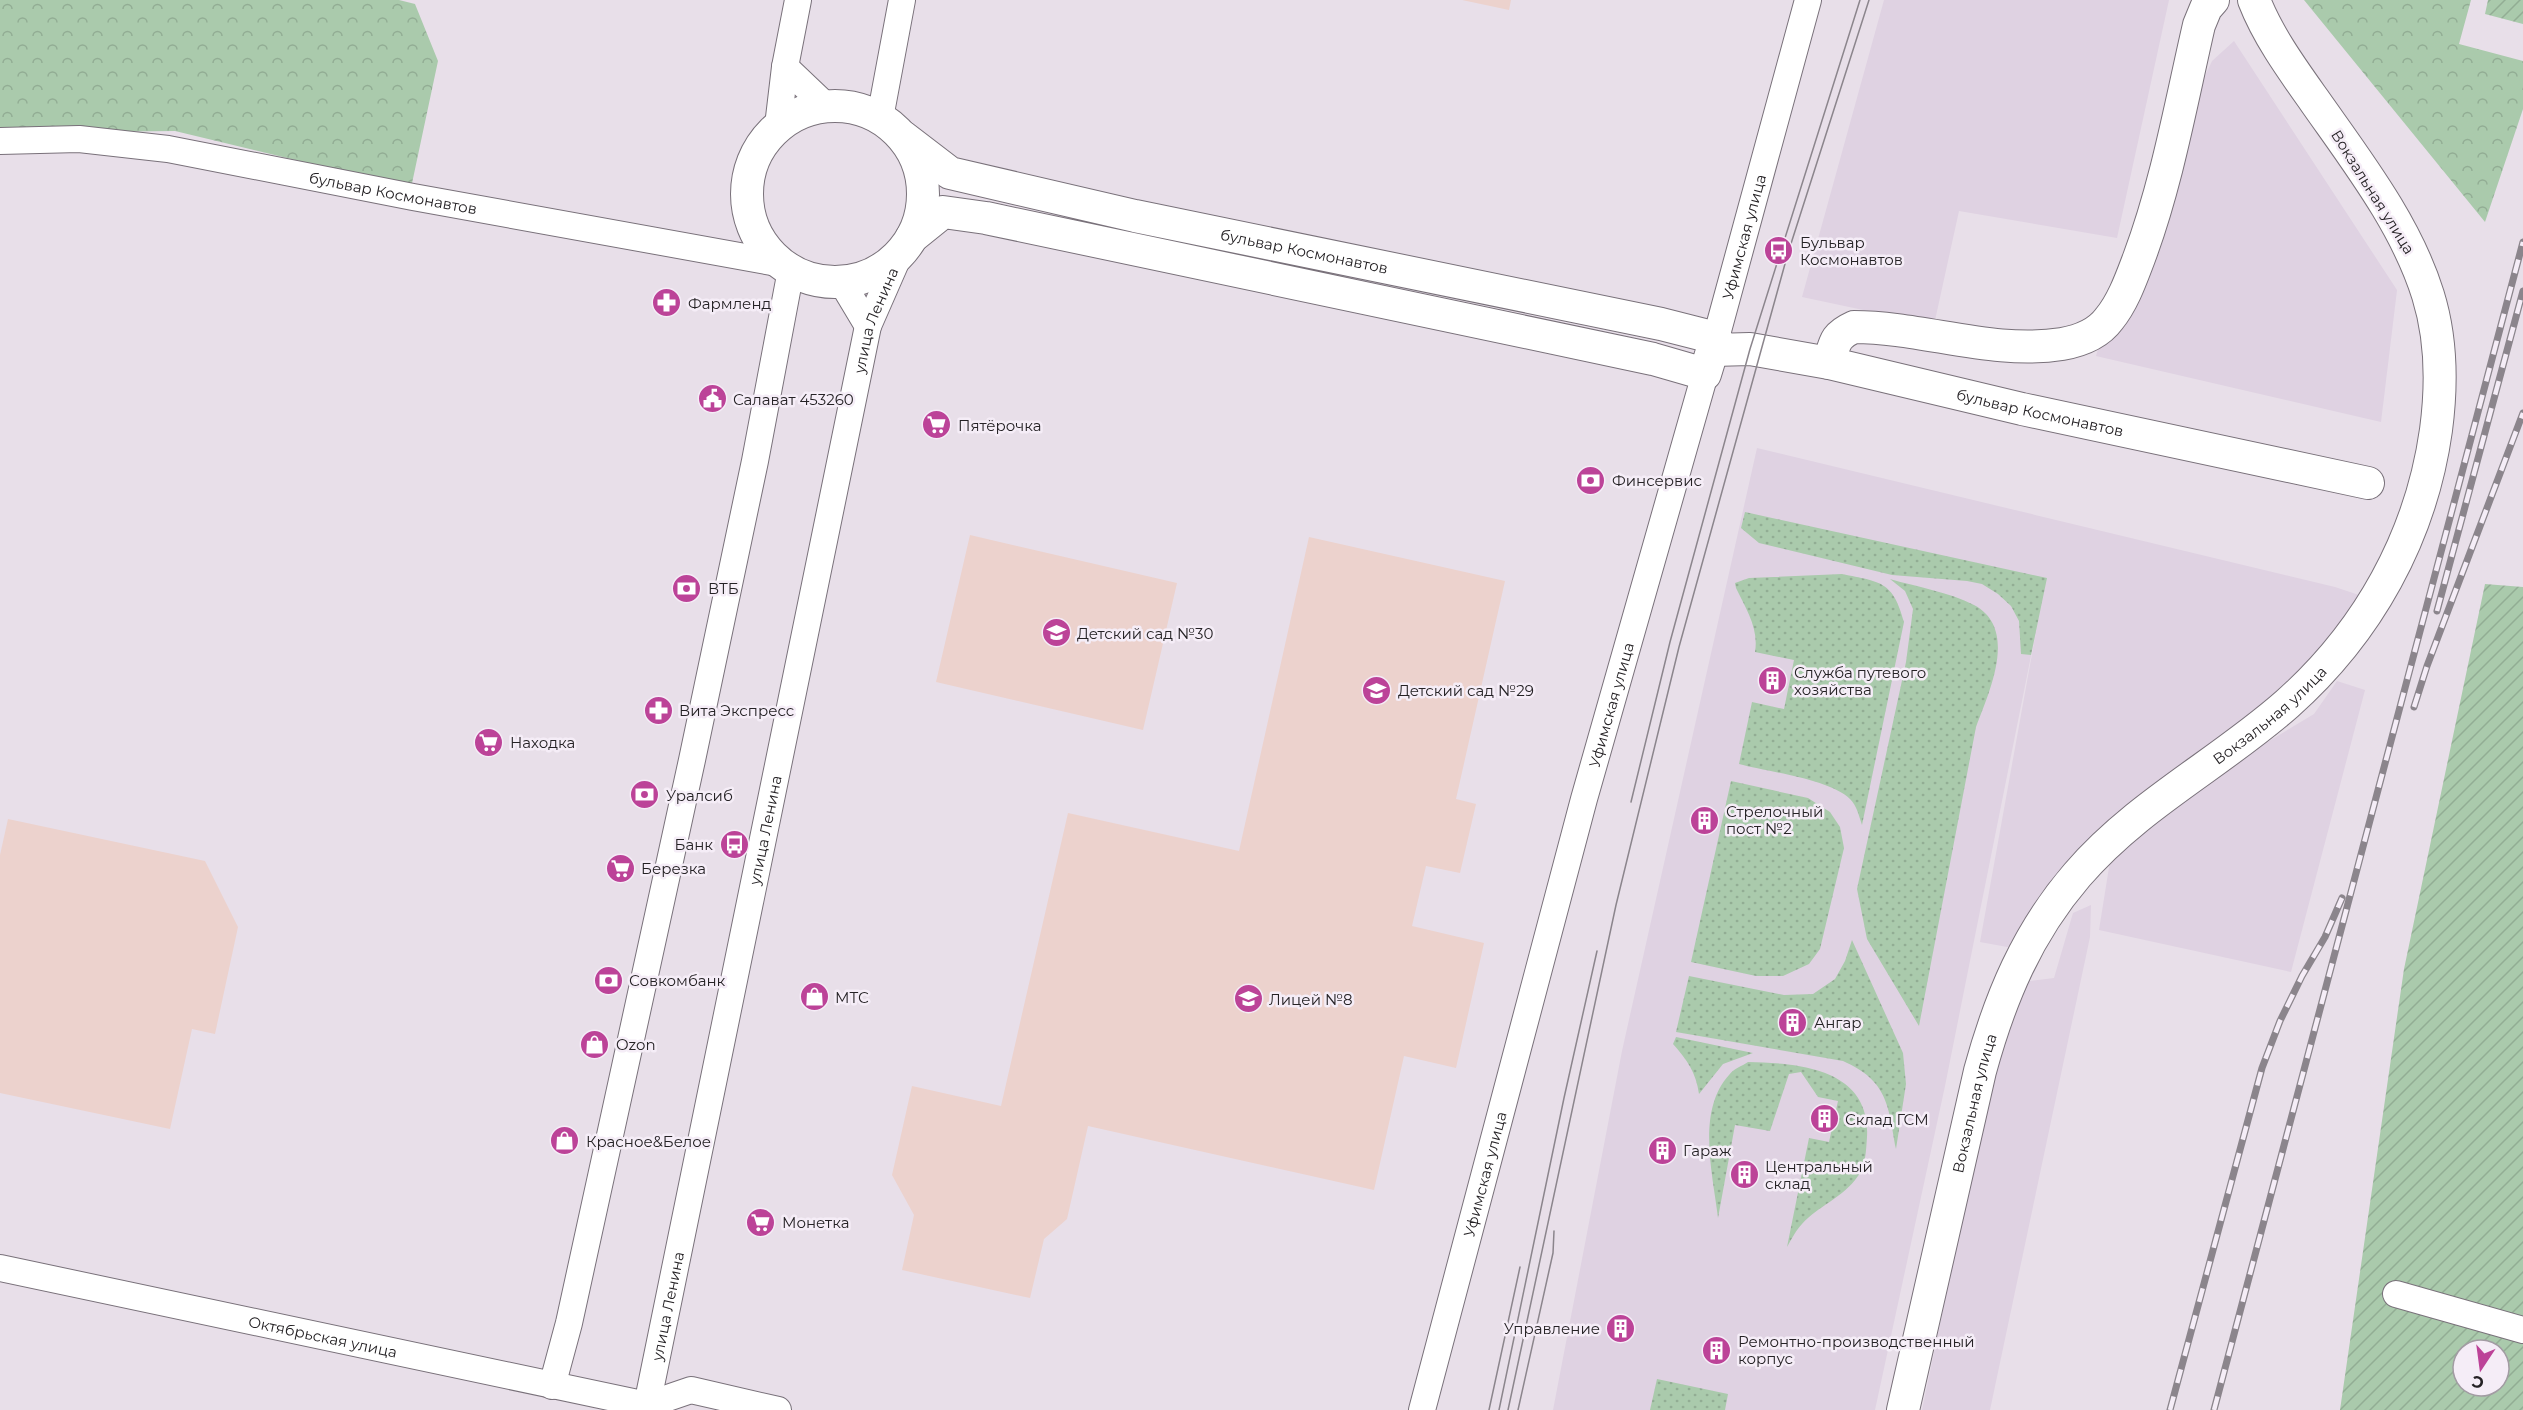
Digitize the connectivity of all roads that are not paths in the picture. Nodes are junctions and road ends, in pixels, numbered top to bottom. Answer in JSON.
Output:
{"nodes":[{"id":1,"x":798,"y":0,"type":"edge"},
{"id":2,"x":902,"y":0,"type":"edge"},
{"id":3,"x":1808,"y":0,"type":"edge"},
{"id":4,"x":2213,"y":0,"type":"edge"},
{"id":5,"x":2254,"y":0,"type":"edge"},
{"id":6,"x":785,"y":67,"type":"junction"},
{"id":7,"x":826,"y":106,"type":"junction"},
{"id":8,"x":778,"y":126,"type":"junction"},
{"id":9,"x":891,"y":127,"type":"junction"},
{"id":10,"x":0,"y":141,"type":"edge"},
{"id":11,"x":906,"y":245,"type":"junction"},
{"id":12,"x":787,"y":267,"type":"junction"},
{"id":13,"x":841,"y":281,"type":"junction"},
{"id":14,"x":868,"y":326,"type":"junction"},
{"id":15,"x":1712,"y":354,"type":"junction"},
{"id":16,"x":1829,"y":363,"type":"junction"},
{"id":17,"x":2368,"y":483,"type":"dead end"},
{"id":18,"x":0,"y":1268,"type":"edge"},
{"id":19,"x":2396,"y":1294,"type":"dead end"},
{"id":20,"x":2523,"y":1330,"type":"edge"},
{"id":21,"x":552,"y":1386,"type":"junction"},
{"id":22,"x":649,"y":1408,"type":"edge"},
{"id":23,"x":778,"y":1410,"type":"edge"},
{"id":24,"x":1422,"y":1410,"type":"edge"},
{"id":25,"x":1903,"y":1410,"type":"edge"}],
"edges":[{"from":1,"to":6,"type":"street"},
{"from":2,"to":9,"type":"street"},
{"from":3,"to":15,"type":"street","name":"Уфимская улица"},
{"from":4,"to":16,"type":"main road"},
{"from":5,"to":25,"type":"main road","name":"Вокзальная улица"},
{"from":6,"to":7,"type":"street"},
{"from":6,"to":8,"type":"street"},
{"from":7,"to":8,"type":"main road","name":"улица Ленина"},
{"from":7,"to":9,"type":"main road","name":"улица Ленина"},
{"from":8,"to":12,"type":"main road","name":"улица Ленина"},
{"from":9,"to":11,"type":"main road","name":"улица Ленина"},
{"from":9,"to":15,"type":"main road","name":"бульвар Космонавтов"},
{"from":10,"to":12,"type":"street","name":"бульвар Космонавтов"},
{"from":11,"to":13,"type":"main road","name":"улица Ленина"},
{"from":11,"to":14,"type":"street","name":"улица Ленина"},
{"from":11,"to":15,"type":"main road","name":"бульвар Космонавтов"},
{"from":12,"to":13,"type":"main road","name":"улица Ленина"},
{"from":12,"to":21,"type":"street"},
{"from":13,"to":14,"type":"street"},
{"from":14,"to":22,"type":"street","name":"улица Ленина"},
{"from":15,"to":16,"type":"main road","name":"бульвар Космонавтов"},
{"from":15,"to":24,"type":"street","name":"Уфимская улица"},
{"from":16,"to":17,"type":"main road","name":"бульвар Космонавтов"},
{"from":18,"to":21,"type":"street","name":"Октябрьская улица"},
{"from":19,"to":20,"type":"street"},
{"from":21,"to":22,"type":"street","name":"Октябрьская улица"},
{"from":22,"to":23,"type":"street"}]}
